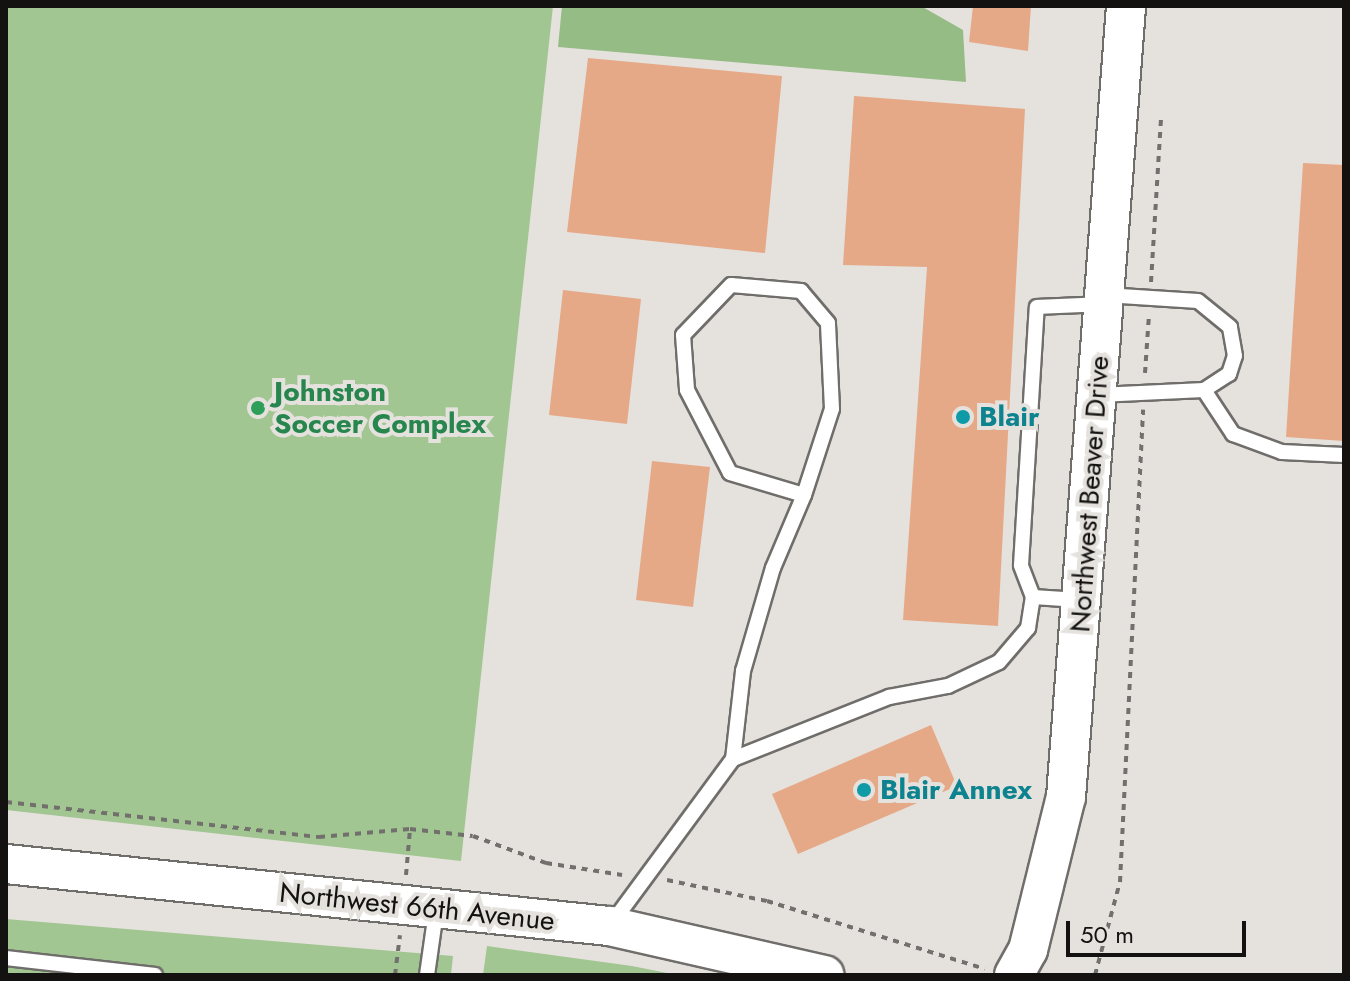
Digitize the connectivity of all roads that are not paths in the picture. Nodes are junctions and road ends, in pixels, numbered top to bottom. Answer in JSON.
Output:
{"nodes":[{"id":1,"x":1126,"y":6,"type":"edge"},
{"id":2,"x":1105,"y":299,"type":"junction"},
{"id":3,"x":1204,"y":390,"type":"junction"},
{"id":4,"x":1097,"y":395,"type":"junction"},
{"id":5,"x":1344,"y":455,"type":"edge"},
{"id":6,"x":804,"y":495,"type":"junction"},
{"id":7,"x":1033,"y":597,"type":"junction"},
{"id":8,"x":1082,"y":600,"type":"junction"},
{"id":9,"x":733,"y":759,"type":"junction"},
{"id":10,"x":6,"y":864,"type":"edge"},
{"id":11,"x":436,"y":911,"type":"junction"},
{"id":12,"x":609,"y":926,"type":"junction"},
{"id":13,"x":6,"y":958,"type":"edge"},
{"id":14,"x":155,"y":975,"type":"edge"},
{"id":15,"x":427,"y":975,"type":"edge"},
{"id":16,"x":824,"y":975,"type":"edge"},
{"id":17,"x":1014,"y":975,"type":"edge"}],
"edges":[{"from":1,"to":2,"type":"main road","name":"Northwest Beaver Drive"},
{"from":2,"to":3,"type":"lane"},
{"from":2,"to":4,"type":"main road","name":"Northwest Beaver Drive"},
{"from":2,"to":7,"type":"lane"},
{"from":3,"to":4,"type":"lane"},
{"from":3,"to":5,"type":"lane"},
{"from":4,"to":8,"type":"main road","name":"Northwest Beaver Drive"},
{"from":6,"to":6,"type":"lane"},
{"from":6,"to":9,"type":"lane"},
{"from":7,"to":8,"type":"lane"},
{"from":7,"to":9,"type":"lane"},
{"from":8,"to":17,"type":"main road","name":"Northwest Beaver Drive"},
{"from":9,"to":12,"type":"lane"},
{"from":10,"to":11,"type":"main road","name":"Northwest 66th Avenue"},
{"from":11,"to":12,"type":"main road","name":"Northwest 66th Avenue"},
{"from":11,"to":15,"type":"lane"},
{"from":12,"to":16,"type":"main road","name":"Northwest 66th Avenue"},
{"from":13,"to":14,"type":"lane"}]}
